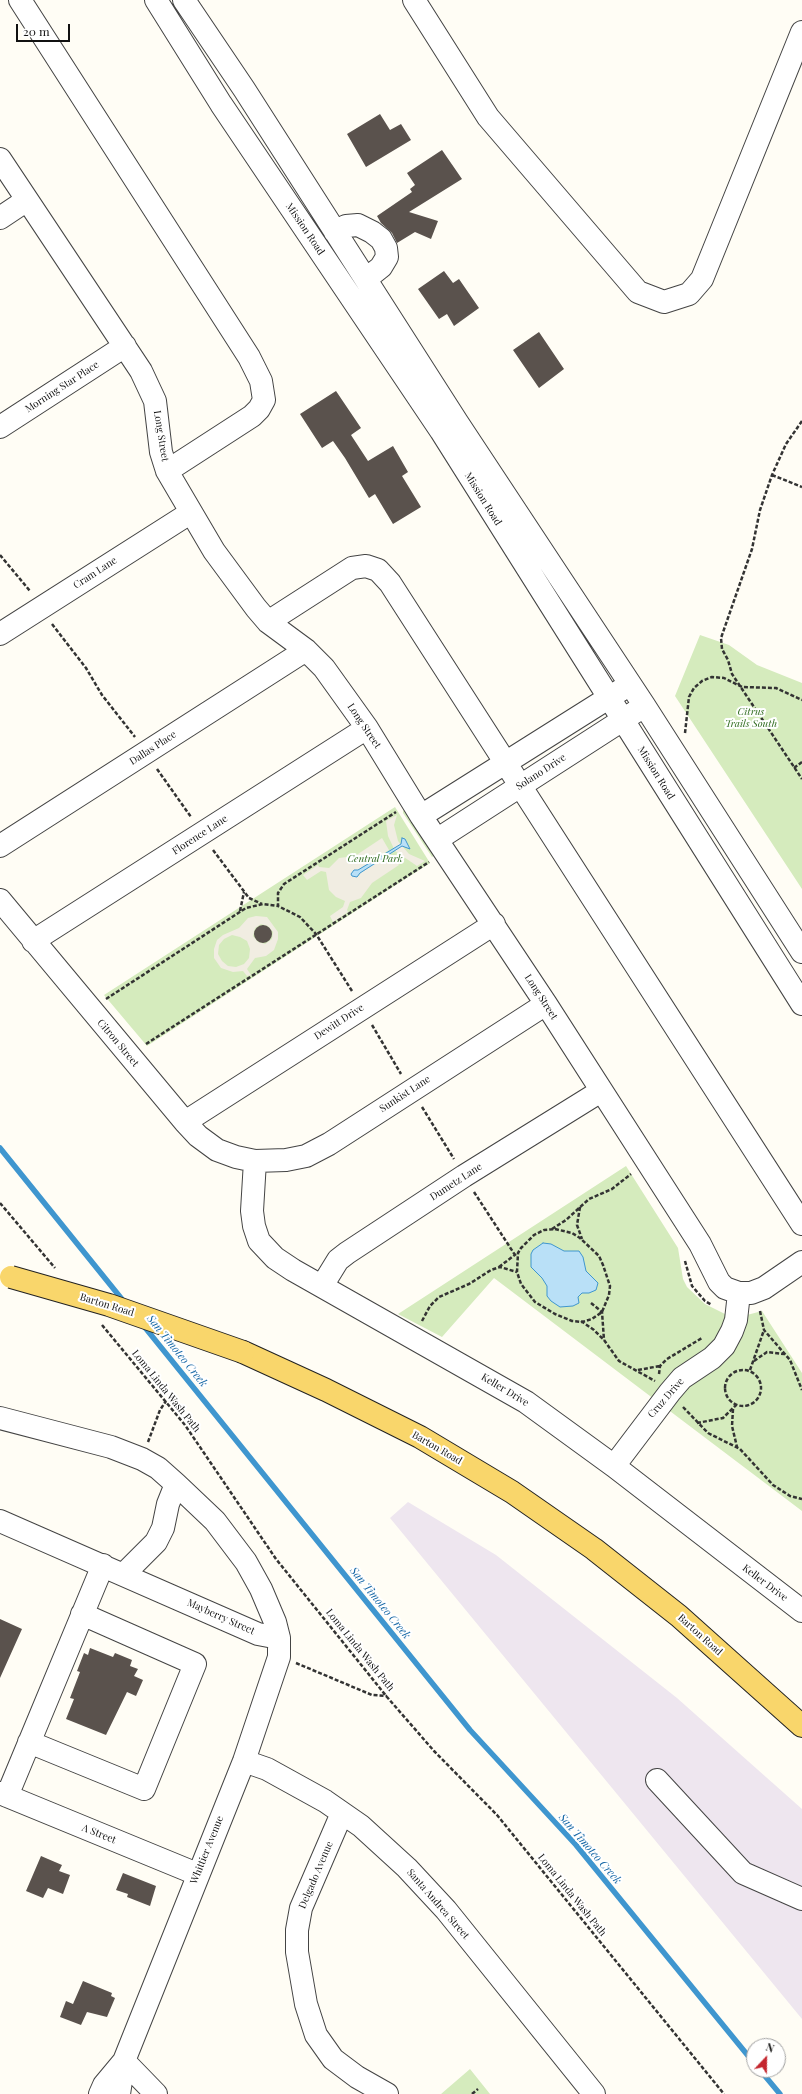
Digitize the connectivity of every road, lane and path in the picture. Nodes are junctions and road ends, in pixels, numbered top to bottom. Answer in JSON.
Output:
{"nodes":[{"id":1,"x":20,"y":0,"type":"edge"},
{"id":2,"x":156,"y":0,"type":"edge"},
{"id":3,"x":184,"y":0,"type":"edge"},
{"id":4,"x":414,"y":0,"type":"edge"},
{"id":5,"x":802,"y":32,"type":"edge"},
{"id":6,"x":0,"y":159,"type":"edge"},
{"id":7,"x":27,"y":200,"type":"junction"},
{"id":8,"x":0,"y":218,"type":"edge"},
{"id":9,"x":335,"y":232,"type":"junction"},
{"id":10,"x":366,"y":280,"type":"junction"},
{"id":11,"x":125,"y":346,"type":"junction"},
{"id":12,"x":802,"y":421,"type":"edge"},
{"id":13,"x":0,"y":427,"type":"edge"},
{"id":14,"x":167,"y":471,"type":"junction"},
{"id":15,"x":772,"y":475,"type":"junction"},
{"id":16,"x":802,"y":487,"type":"edge"},
{"id":17,"x":190,"y":513,"type":"junction"},
{"id":18,"x":0,"y":555,"type":"edge"},
{"id":19,"x":41,"y":608,"type":"junction"},
{"id":20,"x":268,"y":622,"type":"junction"},
{"id":21,"x":0,"y":634,"type":"edge"},
{"id":22,"x":306,"y":650,"type":"junction"},
{"id":23,"x":630,"y":684,"type":"junction"},
{"id":24,"x":742,"y":687,"type":"junction"},
{"id":25,"x":609,"y":698,"type":"junction"},
{"id":26,"x":802,"y":700,"type":"edge"},
{"id":27,"x":644,"y":705,"type":"junction"},
{"id":28,"x":623,"y":720,"type":"junction"},
{"id":29,"x":367,"y":728,"type":"junction"},
{"id":30,"x":684,"y":739,"type":"dead end"},
{"id":31,"x":146,"y":753,"type":"junction"},
{"id":32,"x":802,"y":762,"type":"edge"},
{"id":33,"x":506,"y":763,"type":"junction"},
{"id":34,"x":794,"y":768,"type":"junction"},
{"id":35,"x":802,"y":780,"type":"edge"},
{"id":36,"x":520,"y":786,"type":"junction"},
{"id":37,"x":399,"y":810,"type":"dead end"},
{"id":38,"x":422,"y":816,"type":"junction"},
{"id":39,"x":202,"y":834,"type":"junction"},
{"id":40,"x":438,"y":840,"type":"junction"},
{"id":41,"x":0,"y":846,"type":"edge"},
{"id":42,"x":432,"y":860,"type":"dead end"},
{"id":43,"x":244,"y":892,"type":"junction"},
{"id":44,"x":0,"y":900,"type":"edge"},
{"id":45,"x":263,"y":904,"type":"junction"},
{"id":46,"x":278,"y":906,"type":"junction"},
{"id":47,"x":240,"y":911,"type":"junction"},
{"id":48,"x":494,"y":924,"type":"junction"},
{"id":49,"x":316,"y":934,"type":"junction"},
{"id":50,"x":33,"y":942,"type":"junction"},
{"id":51,"x":802,"y":952,"type":"edge"},
{"id":52,"x":106,"y":999,"type":"dead end"},
{"id":53,"x":546,"y":1004,"type":"junction"},
{"id":54,"x":802,"y":1004,"type":"edge"},
{"id":55,"x":144,"y":1045,"type":"dead end"},
{"id":56,"x":601,"y":1091,"type":"junction"},
{"id":57,"x":184,"y":1122,"type":"junction"},
{"id":58,"x":256,"y":1161,"type":"junction"},
{"id":59,"x":634,"y":1174,"type":"dead end"},
{"id":60,"x":0,"y":1203,"type":"edge"},
{"id":61,"x":580,"y":1207,"type":"junction"},
{"id":62,"x":802,"y":1224,"type":"edge"},
{"id":63,"x":552,"y":1229,"type":"junction"},
{"id":64,"x":583,"y":1241,"type":"junction"},
{"id":65,"x":518,"y":1253,"type":"junction"},
{"id":66,"x":685,"y":1259,"type":"dead end"},
{"id":67,"x":802,"y":1262,"type":"edge"},
{"id":68,"x":499,"y":1267,"type":"junction"},
{"id":69,"x":55,"y":1269,"type":"dead end"},
{"id":70,"x":517,"y":1272,"type":"junction"},
{"id":71,"x":4,"y":1275,"type":"edge"},
{"id":72,"x":322,"y":1286,"type":"junction"},
{"id":73,"x":590,"y":1303,"type":"dead end"},
{"id":74,"x":738,"y":1303,"type":"junction"},
{"id":75,"x":602,"y":1312,"type":"junction"},
{"id":76,"x":580,"y":1322,"type":"junction"},
{"id":77,"x":100,"y":1323,"type":"dead end"},
{"id":78,"x":422,"y":1323,"type":"dead end"},
{"id":79,"x":764,"y":1330,"type":"junction"},
{"id":80,"x":708,"y":1335,"type":"dead end"},
{"id":81,"x":604,"y":1340,"type":"junction"},
{"id":82,"x":784,"y":1354,"type":"junction"},
{"id":83,"x":754,"y":1361,"type":"junction"},
{"id":84,"x":660,"y":1366,"type":"junction"},
{"id":85,"x":638,"y":1370,"type":"junction"},
{"id":86,"x":750,"y":1370,"type":"junction"},
{"id":87,"x":802,"y":1390,"type":"edge"},
{"id":88,"x":670,"y":1392,"type":"junction"},
{"id":89,"x":166,"y":1401,"type":"junction"},
{"id":90,"x":736,"y":1405,"type":"junction"},
{"id":91,"x":733,"y":1409,"type":"junction"},
{"id":92,"x":0,"y":1418,"type":"edge"},
{"id":93,"x":697,"y":1423,"type":"junction"},
{"id":94,"x":738,"y":1448,"type":"junction"},
{"id":95,"x":142,"y":1459,"type":"junction"},
{"id":96,"x":614,"y":1466,"type":"junction"},
{"id":97,"x":176,"y":1484,"type":"junction"},
{"id":98,"x":802,"y":1499,"type":"edge"},
{"id":99,"x":0,"y":1521,"type":"edge"},
{"id":100,"x":103,"y":1565,"type":"junction"},
{"id":101,"x":124,"y":1574,"type":"junction"},
{"id":102,"x":802,"y":1611,"type":"edge"},
{"id":103,"x":82,"y":1614,"type":"junction"},
{"id":104,"x":279,"y":1648,"type":"junction"},
{"id":105,"x":387,"y":1696,"type":"junction"},
{"id":106,"x":802,"y":1726,"type":"edge"},
{"id":107,"x":29,"y":1742,"type":"junction"},
{"id":108,"x":244,"y":1761,"type":"junction"},
{"id":109,"x":657,"y":1780,"type":"dead end"},
{"id":110,"x":3,"y":1795,"type":"edge"},
{"id":111,"x":342,"y":1813,"type":"junction"},
{"id":112,"x":197,"y":1874,"type":"junction"},
{"id":113,"x":802,"y":1899,"type":"edge"},
{"id":114,"x":124,"y":2061,"type":"junction"},
{"id":115,"x":478,"y":2089,"type":"dead end"},
{"id":116,"x":100,"y":2094,"type":"edge"},
{"id":117,"x":119,"y":2094,"type":"edge"},
{"id":118,"x":156,"y":2094,"type":"edge"},
{"id":119,"x":387,"y":2094,"type":"edge"},
{"id":120,"x":472,"y":2094,"type":"edge"},
{"id":121,"x":594,"y":2094,"type":"edge"},
{"id":122,"x":724,"y":2094,"type":"edge"}],
"edges":[{"from":1,"to":14,"type":"street"},
{"from":2,"to":25,"type":"street","name":"Mission Road"},
{"from":3,"to":9,"type":"street","name":"Mission Road"},
{"from":4,"to":5,"type":"street"},
{"from":6,"to":7,"type":"street","name":"Long Street"},
{"from":7,"to":8,"type":"street"},
{"from":7,"to":11,"type":"street","name":"Long Street"},
{"from":9,"to":10,"type":"street","name":"Mission Road"},
{"from":9,"to":10,"type":"street"},
{"from":10,"to":23,"type":"street","name":"Mission Road"},
{"from":11,"to":13,"type":"street","name":"Morning Star Place"},
{"from":11,"to":14,"type":"street","name":"Long Street"},
{"from":12,"to":15,"type":"path"},
{"from":14,"to":17,"type":"street","name":"Long Street"},
{"from":15,"to":16,"type":"path"},
{"from":15,"to":24,"type":"path"},
{"from":17,"to":19,"type":"street","name":"Cram Lane"},
{"from":17,"to":20,"type":"street","name":"Long Street"},
{"from":18,"to":19,"type":"path"},
{"from":19,"to":21,"type":"street","name":"Cram Lane"},
{"from":19,"to":31,"type":"path"},
{"from":20,"to":22,"type":"street","name":"Long Street"},
{"from":20,"to":33,"type":"street"},
{"from":22,"to":29,"type":"street","name":"Long Street"},
{"from":22,"to":31,"type":"street","name":"Dallas Place"},
{"from":23,"to":25,"type":"street"},
{"from":23,"to":27,"type":"street","name":"Mission Road"},
{"from":24,"to":26,"type":"path"},
{"from":24,"to":30,"type":"path"},
{"from":24,"to":34,"type":"path"},
{"from":25,"to":28,"type":"street","name":"Mission Road"},
{"from":25,"to":33,"type":"street"},
{"from":27,"to":28,"type":"street","name":"Solano Drive"},
{"from":27,"to":51,"type":"street","name":"Mission Road"},
{"from":28,"to":36,"type":"street","name":"Solano Drive"},
{"from":28,"to":54,"type":"street","name":"Mission Road"},
{"from":29,"to":38,"type":"street","name":"Long Street"},
{"from":29,"to":39,"type":"street","name":"Florence Lane"},
{"from":31,"to":39,"type":"path"},
{"from":31,"to":41,"type":"street","name":"Dallas Place"},
{"from":32,"to":34,"type":"path"},
{"from":33,"to":36,"type":"street"},
{"from":33,"to":38,"type":"street"},
{"from":34,"to":35,"type":"path"},
{"from":36,"to":40,"type":"street","name":"Solano Drive"},
{"from":36,"to":62,"type":"street"},
{"from":37,"to":46,"type":"path"},
{"from":38,"to":40,"type":"street","name":"Long Street"},
{"from":39,"to":43,"type":"path"},
{"from":39,"to":50,"type":"street","name":"Florence Lane"},
{"from":40,"to":48,"type":"street","name":"Long Street"},
{"from":42,"to":49,"type":"path"},
{"from":43,"to":45,"type":"path"},
{"from":43,"to":47,"type":"path"},
{"from":44,"to":50,"type":"street","name":"Citron Street"},
{"from":45,"to":46,"type":"path"},
{"from":45,"to":47,"type":"path"},
{"from":46,"to":49,"type":"path"},
{"from":47,"to":52,"type":"path"},
{"from":48,"to":53,"type":"street","name":"Long Street"},
{"from":48,"to":57,"type":"street","name":"Dewitt Drive"},
{"from":49,"to":55,"type":"path"},
{"from":50,"to":57,"type":"street","name":"Citron Street"},
{"from":53,"to":56,"type":"street","name":"Long Street"},
{"from":53,"to":58,"type":"street","name":"Sunkist Lane"},
{"from":56,"to":72,"type":"street","name":"Dumetz Lane"},
{"from":56,"to":74,"type":"street","name":"Long Street"},
{"from":57,"to":58,"type":"street","name":"Citron Street"},
{"from":58,"to":72,"type":"street","name":"Keller Drive"},
{"from":59,"to":61,"type":"path"},
{"from":60,"to":69,"type":"path"},
{"from":61,"to":63,"type":"path"},
{"from":61,"to":64,"type":"path"},
{"from":63,"to":64,"type":"path"},
{"from":63,"to":65,"type":"path"},
{"from":64,"to":75,"type":"path"},
{"from":65,"to":68,"type":"path"},
{"from":65,"to":70,"type":"path"},
{"from":66,"to":74,"type":"path"},
{"from":67,"to":74,"type":"street"},
{"from":68,"to":70,"type":"path"},
{"from":68,"to":78,"type":"path"},
{"from":70,"to":76,"type":"path"},
{"from":71,"to":106,"type":"main road","name":"Barton Road","bridge":true},
{"from":72,"to":96,"type":"street","name":"Keller Drive"},
{"from":73,"to":75,"type":"path"},
{"from":74,"to":79,"type":"path"},
{"from":74,"to":88,"type":"street","name":"Cruz Drive"},
{"from":75,"to":76,"type":"path"},
{"from":75,"to":81,"type":"path"},
{"from":76,"to":81,"type":"path"},
{"from":77,"to":89,"type":"path","name":"Loma Linda Wash Path"},
{"from":79,"to":82,"type":"path"},
{"from":79,"to":83,"type":"path"},
{"from":80,"to":84,"type":"path"},
{"from":81,"to":85,"type":"path"},
{"from":82,"to":83,"type":"path"},
{"from":82,"to":87,"type":"path"},
{"from":83,"to":86,"type":"path"},
{"from":84,"to":85,"type":"path"},
{"from":84,"to":85,"type":"path"},
{"from":86,"to":90,"type":"path"},
{"from":86,"to":90,"type":"path"},
{"from":88,"to":93,"type":"path"},
{"from":88,"to":96,"type":"street","name":"Cruz Drive"},
{"from":89,"to":95,"type":"path"},
{"from":89,"to":105,"type":"path","name":"Loma Linda Wash Path"},
{"from":90,"to":91,"type":"path"},
{"from":91,"to":93,"type":"path"},
{"from":91,"to":94,"type":"path"},
{"from":92,"to":95,"type":"street"},
{"from":93,"to":94,"type":"path"},
{"from":94,"to":98,"type":"path"},
{"from":95,"to":97,"type":"street"},
{"from":96,"to":102,"type":"street","name":"Keller Drive"},
{"from":97,"to":101,"type":"street"},
{"from":97,"to":104,"type":"street"},
{"from":99,"to":100,"type":"street","name":"Mayberry Street"},
{"from":100,"to":101,"type":"street","name":"Mayberry Street"},
{"from":100,"to":103,"type":"street"},
{"from":101,"to":104,"type":"street","name":"Mayberry Street"},
{"from":103,"to":107,"type":"street"},
{"from":103,"to":107,"type":"street"},
{"from":104,"to":105,"type":"path"},
{"from":104,"to":108,"type":"street","name":"Whittier Avenue"},
{"from":105,"to":122,"type":"path","name":"Loma Linda Wash Path"},
{"from":107,"to":110,"type":"street"},
{"from":108,"to":111,"type":"street","name":"Santa Andrea Street"},
{"from":108,"to":112,"type":"street","name":"Whittier Avenue"},
{"from":109,"to":113,"type":"street"},
{"from":110,"to":112,"type":"street","name":"A Street"},
{"from":111,"to":119,"type":"street","name":"Delgado Avenue"},
{"from":111,"to":121,"type":"street","name":"Santa Andrea Street"},
{"from":112,"to":114,"type":"street","name":"Whittier Avenue"},
{"from":114,"to":116,"type":"street","name":"Whittier Avenue"},
{"from":114,"to":117,"type":"street","name":"Whittier Avenue"},
{"from":114,"to":118,"type":"street"},
{"from":115,"to":120,"type":"path"}]}
